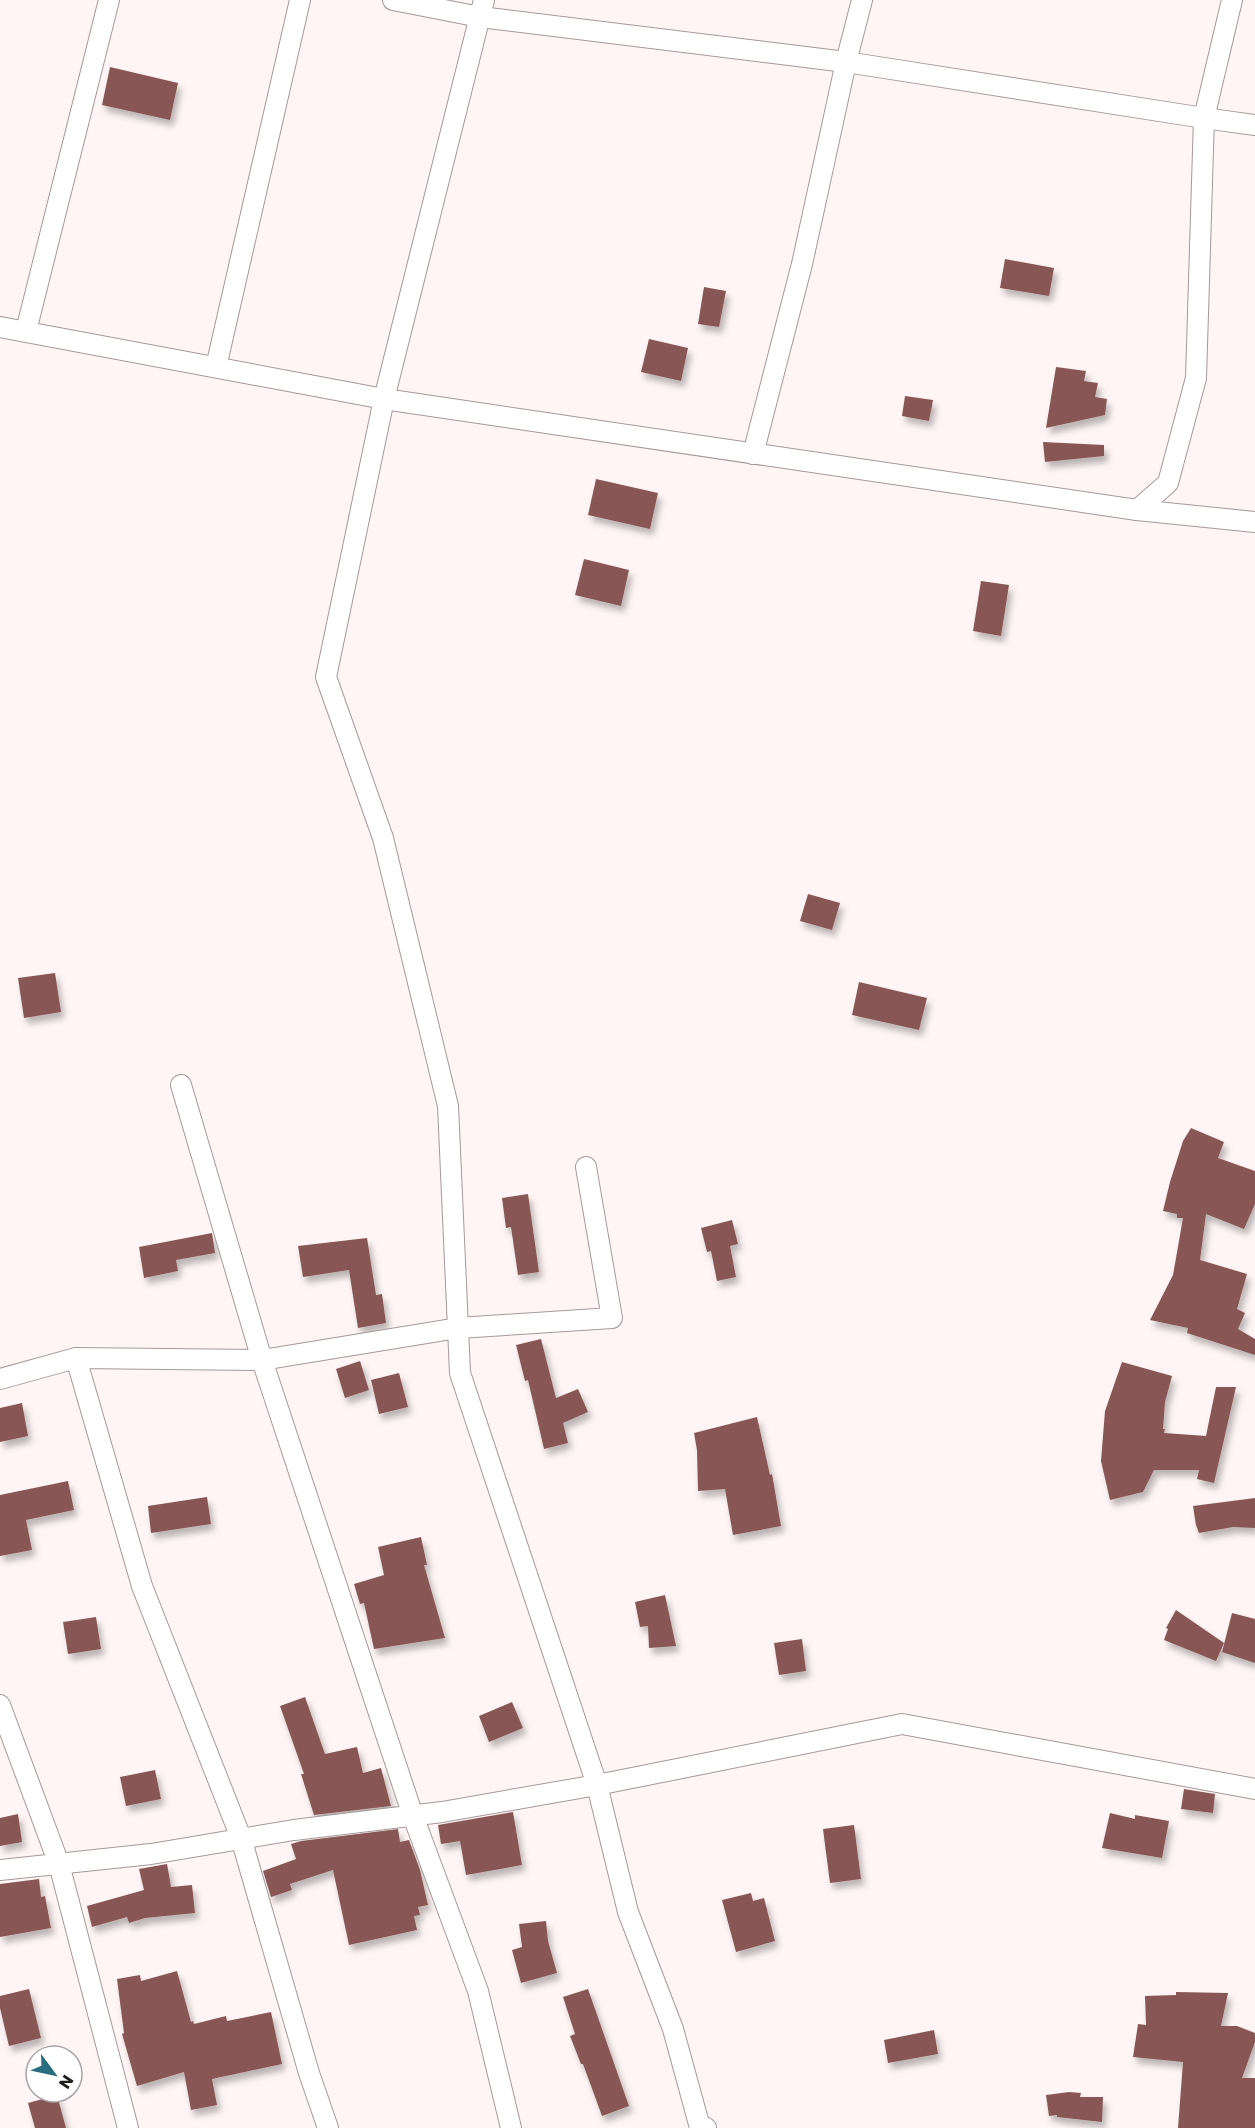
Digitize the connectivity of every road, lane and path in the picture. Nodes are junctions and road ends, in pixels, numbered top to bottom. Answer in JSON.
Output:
{"nodes":[{"id":1,"x":109,"y":0,"type":"edge"},
{"id":2,"x":300,"y":0,"type":"edge"},
{"id":3,"x":393,"y":0,"type":"edge"},
{"id":4,"x":862,"y":0,"type":"edge"},
{"id":5,"x":1232,"y":0,"type":"edge"},
{"id":6,"x":482,"y":8,"type":"edge"},
{"id":7,"x":846,"y":62,"type":"junction"},
{"id":8,"x":1204,"y":118,"type":"junction"},
{"id":9,"x":1255,"y":125,"type":"edge"},
{"id":10,"x":0,"y":327,"type":"edge"},
{"id":11,"x":26,"y":331,"type":"junction"},
{"id":12,"x":216,"y":367,"type":"junction"},
{"id":13,"x":384,"y":399,"type":"junction"},
{"id":14,"x":753,"y":454,"type":"junction"},
{"id":15,"x":1137,"y":510,"type":"junction"},
{"id":16,"x":1255,"y":522,"type":"edge"},
{"id":17,"x":181,"y":1085,"type":"dead end"},
{"id":18,"x":586,"y":1167,"type":"dead end"},
{"id":19,"x":458,"y":1328,"type":"junction"},
{"id":20,"x":76,"y":1358,"type":"junction"},
{"id":21,"x":262,"y":1360,"type":"junction"},
{"id":22,"x":0,"y":1379,"type":"edge"},
{"id":23,"x":0,"y":1705,"type":"edge"},
{"id":24,"x":597,"y":1785,"type":"junction"},
{"id":25,"x":1255,"y":1789,"type":"edge"},
{"id":26,"x":414,"y":1816,"type":"junction"},
{"id":27,"x":241,"y":1838,"type":"junction"},
{"id":28,"x":59,"y":1864,"type":"junction"},
{"id":29,"x":0,"y":1870,"type":"edge"},
{"id":30,"x":128,"y":2128,"type":"edge"},
{"id":31,"x":328,"y":2128,"type":"edge"},
{"id":32,"x":511,"y":2128,"type":"edge"},
{"id":33,"x":706,"y":2128,"type":"edge"}],
"edges":[{"from":1,"to":11,"type":"street"},
{"from":2,"to":12,"type":"street"},
{"from":3,"to":6,"type":"street"},
{"from":4,"to":7,"type":"street"},
{"from":5,"to":8,"type":"street"},
{"from":6,"to":7,"type":"street"},
{"from":6,"to":13,"type":"street"},
{"from":7,"to":8,"type":"street"},
{"from":7,"to":14,"type":"street"},
{"from":8,"to":9,"type":"street"},
{"from":8,"to":15,"type":"street"},
{"from":10,"to":11,"type":"street"},
{"from":11,"to":12,"type":"street"},
{"from":12,"to":13,"type":"street"},
{"from":13,"to":14,"type":"street"},
{"from":13,"to":19,"type":"street"},
{"from":14,"to":15,"type":"street"},
{"from":15,"to":16,"type":"street"},
{"from":17,"to":21,"type":"street"},
{"from":18,"to":19,"type":"street"},
{"from":19,"to":21,"type":"street"},
{"from":19,"to":24,"type":"street"},
{"from":20,"to":21,"type":"street"},
{"from":20,"to":22,"type":"street"},
{"from":20,"to":27,"type":"street"},
{"from":21,"to":26,"type":"street"},
{"from":23,"to":28,"type":"street"},
{"from":24,"to":25,"type":"street"},
{"from":24,"to":26,"type":"street"},
{"from":24,"to":33,"type":"street"},
{"from":26,"to":27,"type":"street"},
{"from":26,"to":32,"type":"street"},
{"from":27,"to":28,"type":"street"},
{"from":27,"to":31,"type":"street"},
{"from":28,"to":29,"type":"street"},
{"from":28,"to":30,"type":"street"}]}
